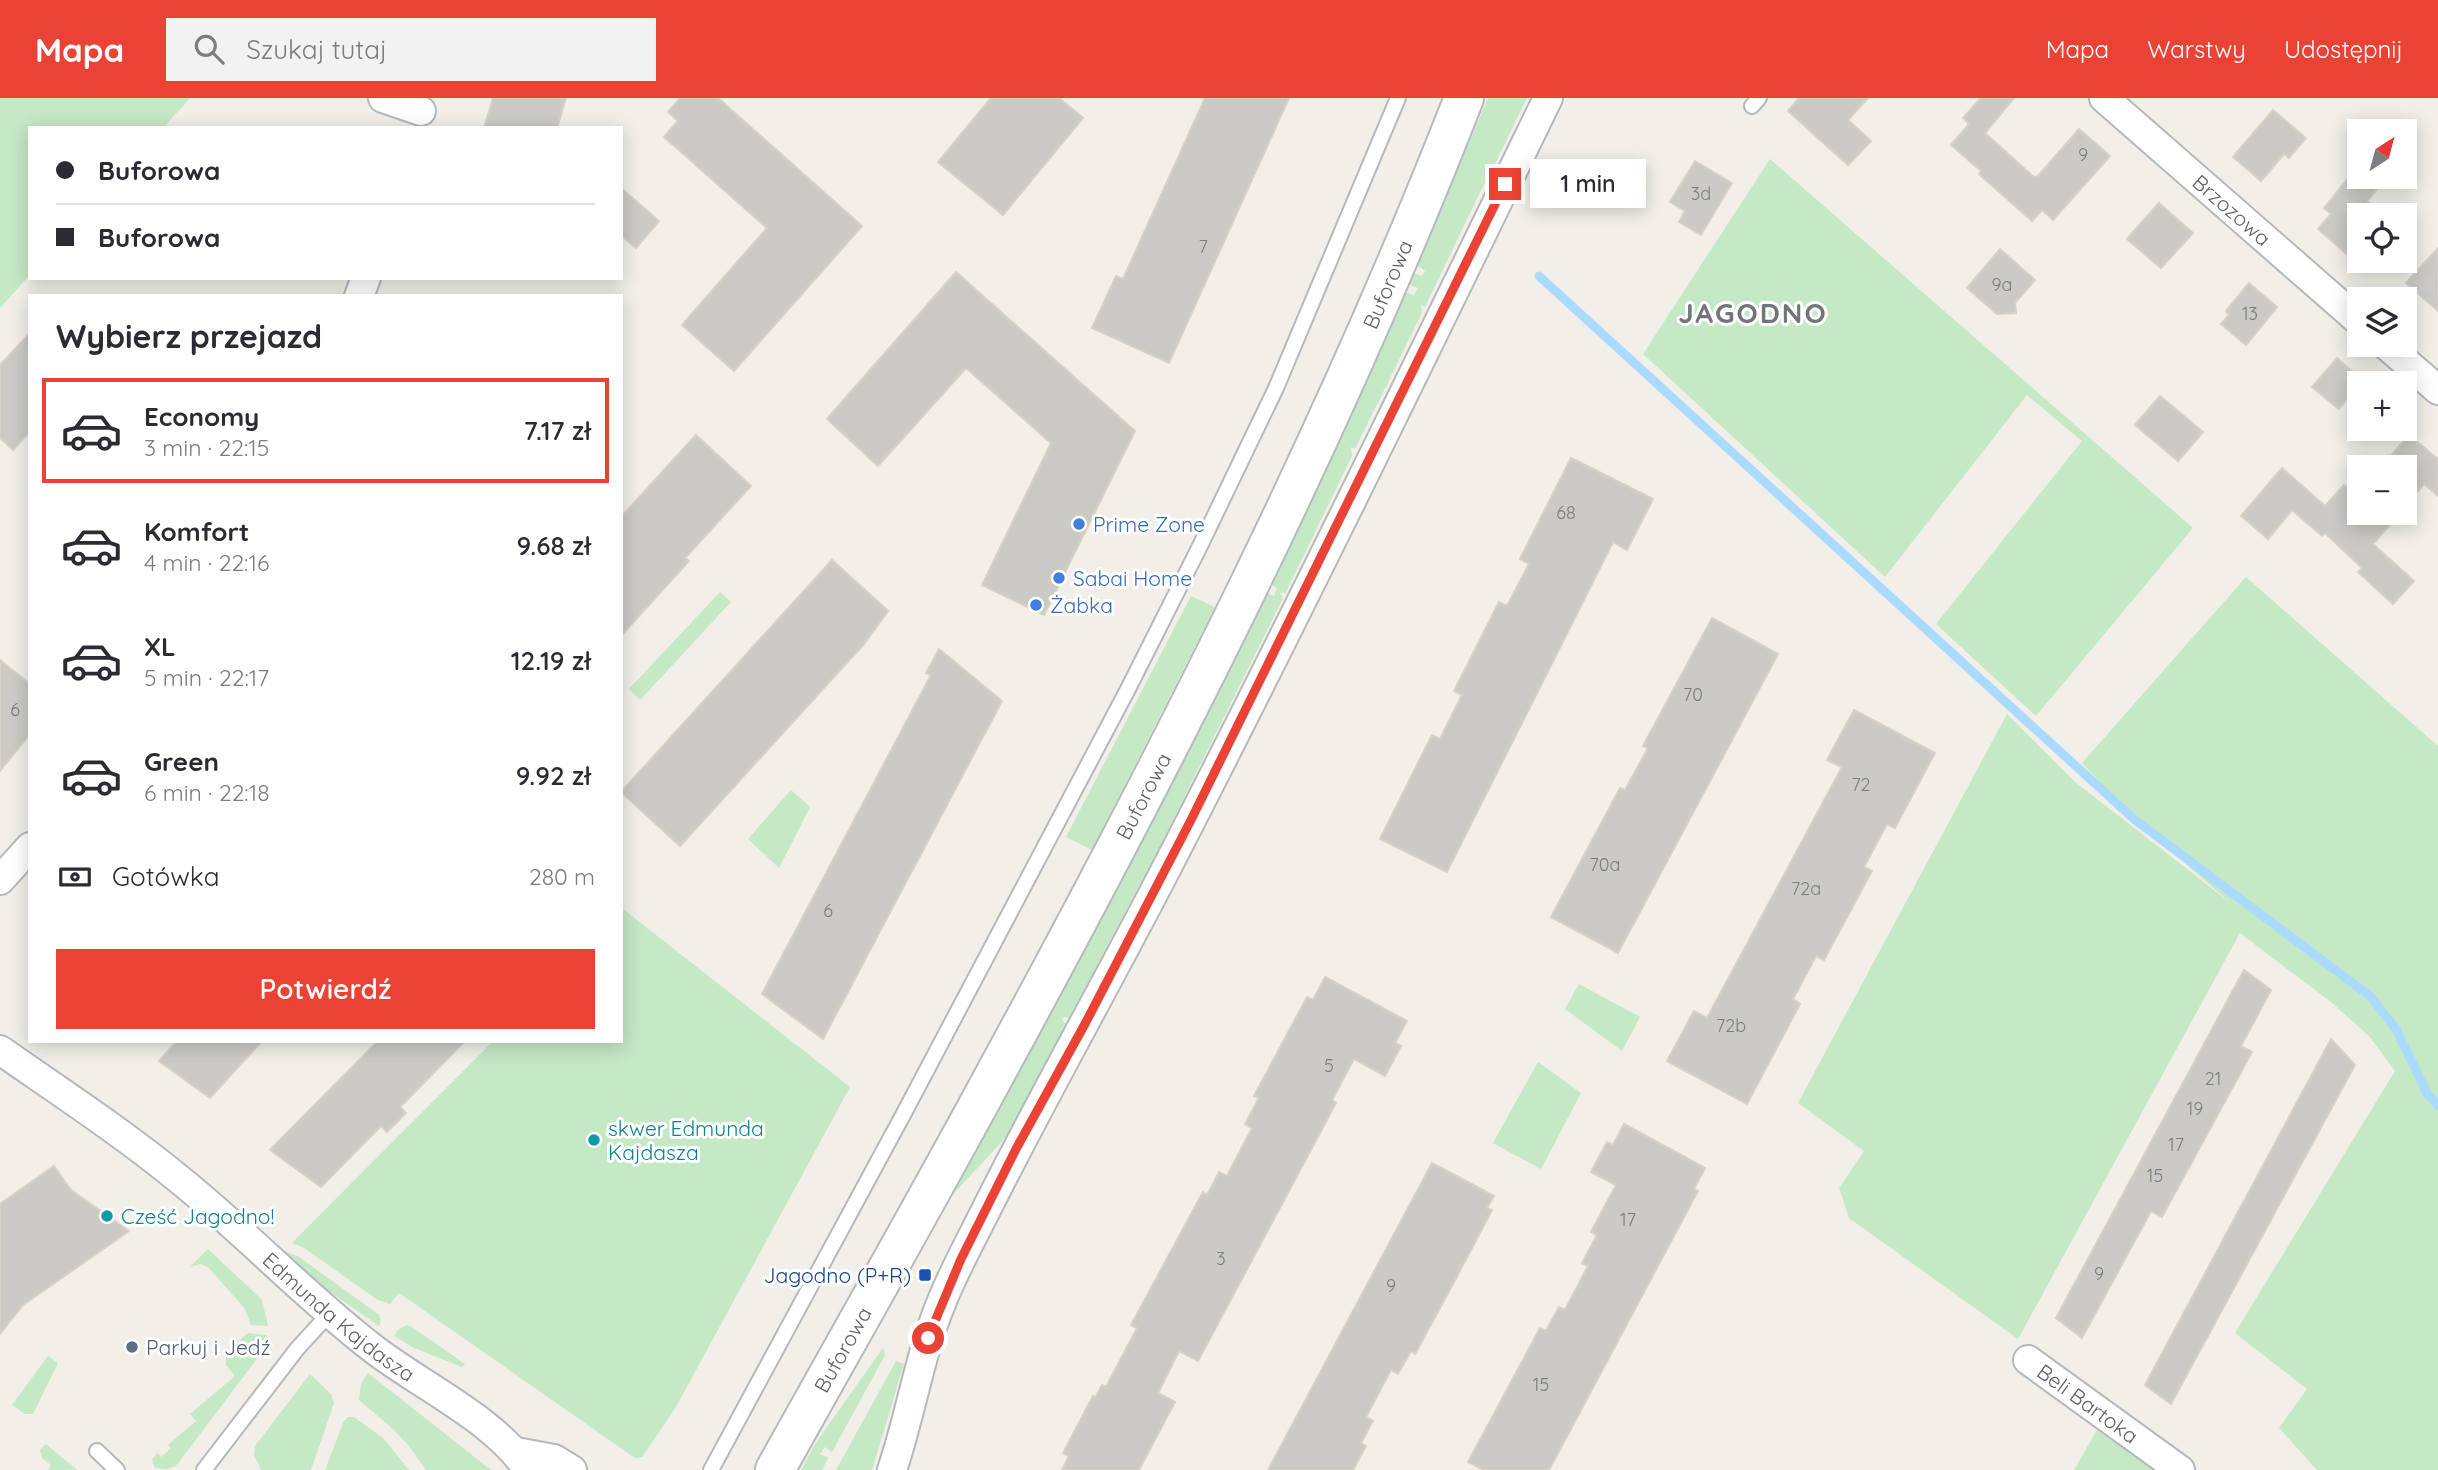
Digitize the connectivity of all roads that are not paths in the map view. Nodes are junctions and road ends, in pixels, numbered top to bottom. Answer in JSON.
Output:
{"nodes":[{"id":1,"x":383,"y":98,"type":"edge"},
{"id":2,"x":1398,"y":98,"type":"edge"},
{"id":3,"x":1464,"y":98,"type":"edge"},
{"id":4,"x":1548,"y":98,"type":"edge"},
{"id":5,"x":2104,"y":98,"type":"edge"},
{"id":6,"x":421,"y":112,"type":"edge"},
{"id":7,"x":2347,"y":311,"type":"edge"},
{"id":8,"x":2400,"y":357,"type":"edge"},
{"id":9,"x":2438,"y":390,"type":"edge"},
{"id":10,"x":28,"y":849,"type":"edge"},
{"id":11,"x":0,"y":880,"type":"edge"},
{"id":12,"x":0,"y":1049,"type":"edge"},
{"id":13,"x":329,"y":1314,"type":"junction"},
{"id":14,"x":2028,"y":1360,"type":"dead end"},
{"id":15,"x":97,"y":1451,"type":"dead end"},
{"id":16,"x":522,"y":1461,"type":"edge"},
{"id":17,"x":117,"y":1470,"type":"edge"},
{"id":18,"x":204,"y":1470,"type":"edge"},
{"id":19,"x":572,"y":1470,"type":"edge"},
{"id":20,"x":711,"y":1470,"type":"edge"},
{"id":21,"x":775,"y":1470,"type":"edge"},
{"id":22,"x":892,"y":1470,"type":"edge"},
{"id":23,"x":2180,"y":1470,"type":"edge"}],
"edges":[{"from":1,"to":6,"type":"street"},
{"from":2,"to":20,"type":"lane"},
{"from":3,"to":21,"type":"main road","name":"Buforowa"},
{"from":4,"to":22,"type":"street"},
{"from":5,"to":7,"type":"street","name":"Brzozowa"},
{"from":8,"to":9,"type":"street"},
{"from":10,"to":11,"type":"street"},
{"from":12,"to":13,"type":"street","name":"Edmunda Kajdasza"},
{"from":13,"to":16,"type":"street","name":"Edmunda Kajdasza"},
{"from":13,"to":18,"type":"lane"},
{"from":14,"to":23,"type":"street","name":"Beli Bartoka"},
{"from":15,"to":17,"type":"lane"},
{"from":16,"to":19,"type":"street","name":"Edmunda Kajdasza"}]}
